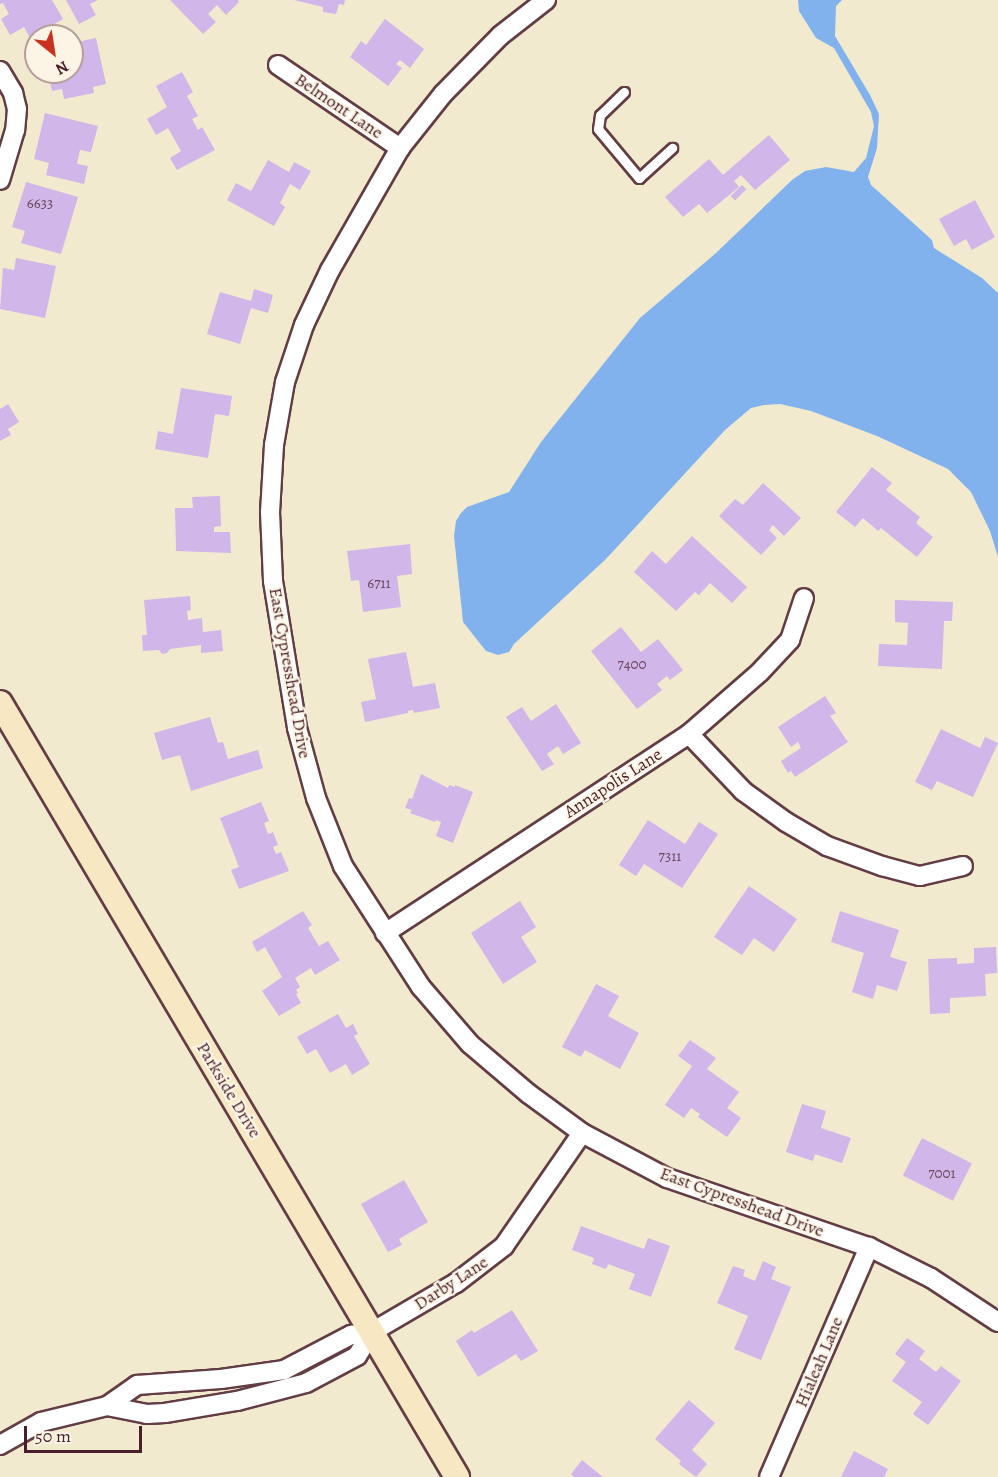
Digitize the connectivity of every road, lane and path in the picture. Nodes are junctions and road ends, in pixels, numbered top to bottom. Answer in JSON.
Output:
{"nodes":[{"id":1,"x":546,"y":0,"type":"edge"},
{"id":2,"x":278,"y":65,"type":"dead end"},
{"id":3,"x":0,"y":71,"type":"edge"},
{"id":4,"x":624,"y":92,"type":"dead end"},
{"id":5,"x":400,"y":148,"type":"junction"},
{"id":6,"x":672,"y":148,"type":"dead end"},
{"id":7,"x":0,"y":180,"type":"edge"},
{"id":8,"x":804,"y":598,"type":"dead end"},
{"id":9,"x":0,"y":704,"type":"edge"},
{"id":10,"x":689,"y":734,"type":"junction"},
{"id":11,"x":963,"y":866,"type":"dead end"},
{"id":12,"x":385,"y":933,"type":"junction"},
{"id":13,"x":582,"y":1133,"type":"junction"},
{"id":14,"x":869,"y":1247,"type":"junction"},
{"id":15,"x":998,"y":1322,"type":"edge"},
{"id":16,"x":372,"y":1332,"type":"junction"},
{"id":17,"x":215,"y":1379,"type":"junction"},
{"id":18,"x":163,"y":1383,"type":"junction"},
{"id":19,"x":220,"y":1404,"type":"junction"},
{"id":20,"x":107,"y":1406,"type":"junction"},
{"id":21,"x":165,"y":1413,"type":"junction"},
{"id":22,"x":0,"y":1445,"type":"edge"},
{"id":23,"x":458,"y":1477,"type":"edge"},
{"id":24,"x":769,"y":1477,"type":"edge"}],
"edges":[{"from":1,"to":5,"type":"street","name":"East Cypresshead Drive"},
{"from":2,"to":5,"type":"street","name":"Belmont Lane"},
{"from":3,"to":7,"type":"street"},
{"from":4,"to":6,"type":"lane"},
{"from":5,"to":12,"type":"street","name":"East Cypresshead Drive"},
{"from":8,"to":10,"type":"street","name":"Annapolis Lane"},
{"from":9,"to":16,"type":"street","name":"Parkside Drive"},
{"from":10,"to":11,"type":"street"},
{"from":10,"to":12,"type":"street","name":"Annapolis Lane"},
{"from":12,"to":13,"type":"street","name":"East Cypresshead Drive"},
{"from":13,"to":14,"type":"street","name":"East Cypresshead Drive"},
{"from":13,"to":16,"type":"street","name":"Darby Lane"},
{"from":14,"to":15,"type":"street","name":"East Cypresshead Drive"},
{"from":14,"to":24,"type":"street","name":"Hialeah Lane"},
{"from":16,"to":17,"type":"street"},
{"from":16,"to":19,"type":"street"},
{"from":16,"to":23,"type":"street","name":"Parkside Drive"},
{"from":17,"to":18,"type":"street"},
{"from":17,"to":19,"type":"street"},
{"from":18,"to":20,"type":"street"},
{"from":18,"to":21,"type":"street"},
{"from":19,"to":21,"type":"street"},
{"from":20,"to":21,"type":"street"},
{"from":20,"to":22,"type":"street"}]}
